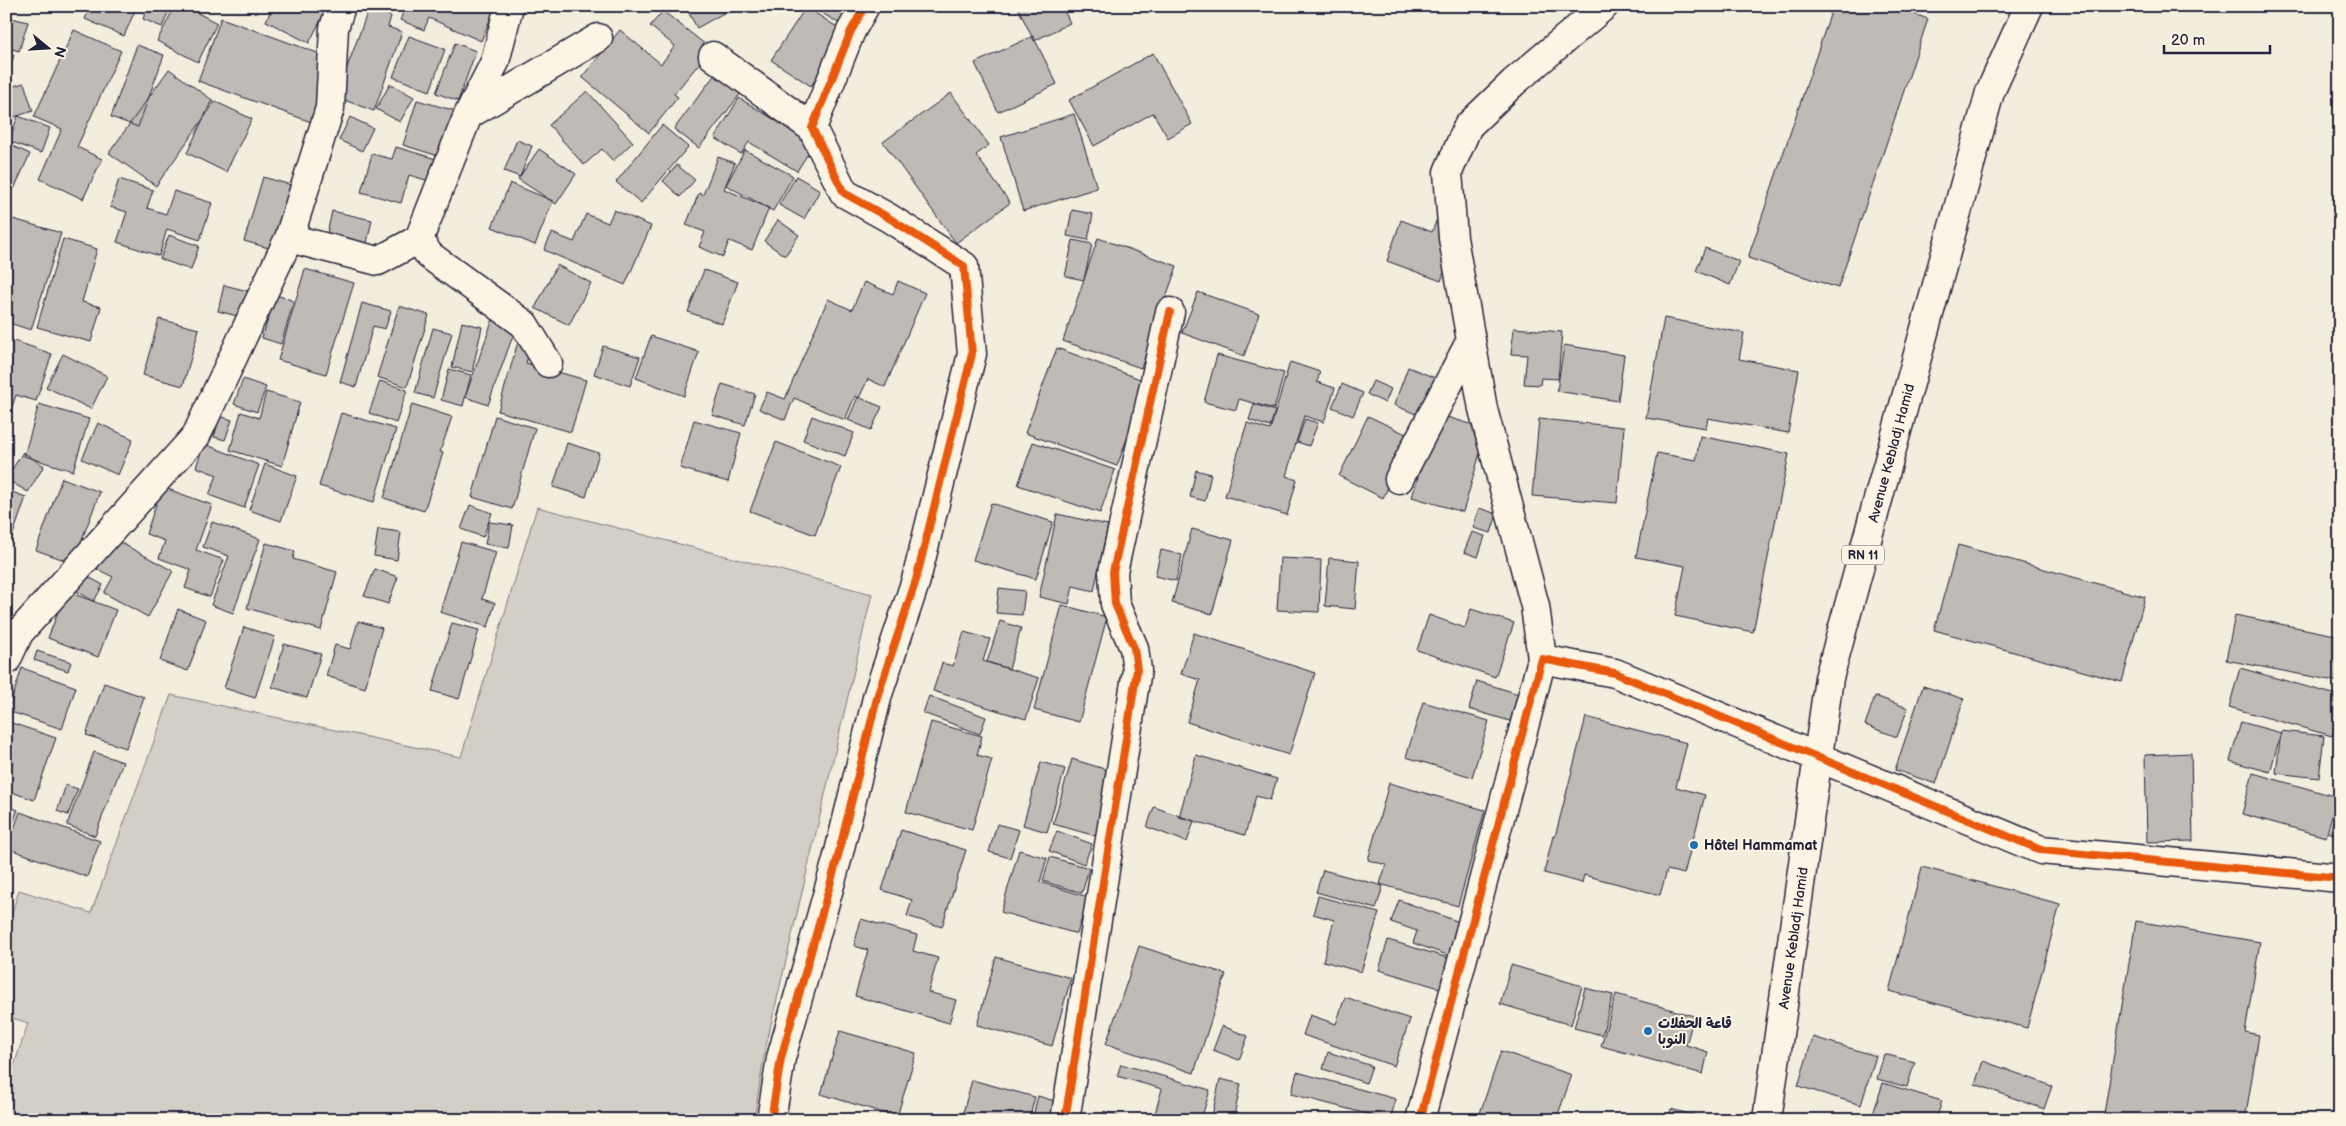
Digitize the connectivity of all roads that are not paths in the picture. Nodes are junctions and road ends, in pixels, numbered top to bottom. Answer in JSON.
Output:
{"nodes":[{"id":1,"x":341,"y":6,"type":"edge"},
{"id":2,"x":509,"y":6,"type":"edge"},
{"id":3,"x":865,"y":6,"type":"edge"},
{"id":4,"x":1604,"y":6,"type":"edge"},
{"id":5,"x":2029,"y":6,"type":"edge"},
{"id":6,"x":598,"y":38,"type":"dead end"},
{"id":7,"x":713,"y":56,"type":"dead end"},
{"id":8,"x":468,"y":115,"type":"junction"},
{"id":9,"x":812,"y":128,"type":"junction"},
{"id":10,"x":289,"y":238,"type":"junction"},
{"id":11,"x":419,"y":239,"type":"junction"},
{"id":12,"x":1170,"y":312,"type":"dead end"},
{"id":13,"x":1471,"y":340,"type":"junction"},
{"id":14,"x":548,"y":364,"type":"dead end"},
{"id":15,"x":1399,"y":479,"type":"dead end"},
{"id":16,"x":1542,"y":659,"type":"junction"},
{"id":17,"x":6,"y":661,"type":"edge"},
{"id":18,"x":1817,"y":758,"type":"junction"},
{"id":19,"x":2340,"y":878,"type":"edge"},
{"id":20,"x":771,"y":1120,"type":"edge"},
{"id":21,"x":1064,"y":1120,"type":"edge"},
{"id":22,"x":1420,"y":1120,"type":"edge"},
{"id":23,"x":1767,"y":1120,"type":"edge"}],
"edges":[{"from":1,"to":10,"type":"street"},
{"from":2,"to":8,"type":"street"},
{"from":3,"to":9,"type":"street"},
{"from":4,"to":13,"type":"street"},
{"from":5,"to":18,"type":"street","name":"Avenue Kebladj Hamid","number":"RN 11"},
{"from":6,"to":8,"type":"street"},
{"from":7,"to":9,"type":"street"},
{"from":8,"to":11,"type":"street"},
{"from":9,"to":20,"type":"street"},
{"from":10,"to":11,"type":"street"},
{"from":10,"to":17,"type":"street"},
{"from":11,"to":14,"type":"street"},
{"from":12,"to":21,"type":"street"},
{"from":13,"to":15,"type":"street"},
{"from":13,"to":16,"type":"street"},
{"from":16,"to":18,"type":"street"},
{"from":16,"to":22,"type":"street"},
{"from":18,"to":19,"type":"street"},
{"from":18,"to":23,"type":"street","name":"Avenue Kebladj Hamid","number":"RN 11"}]}
